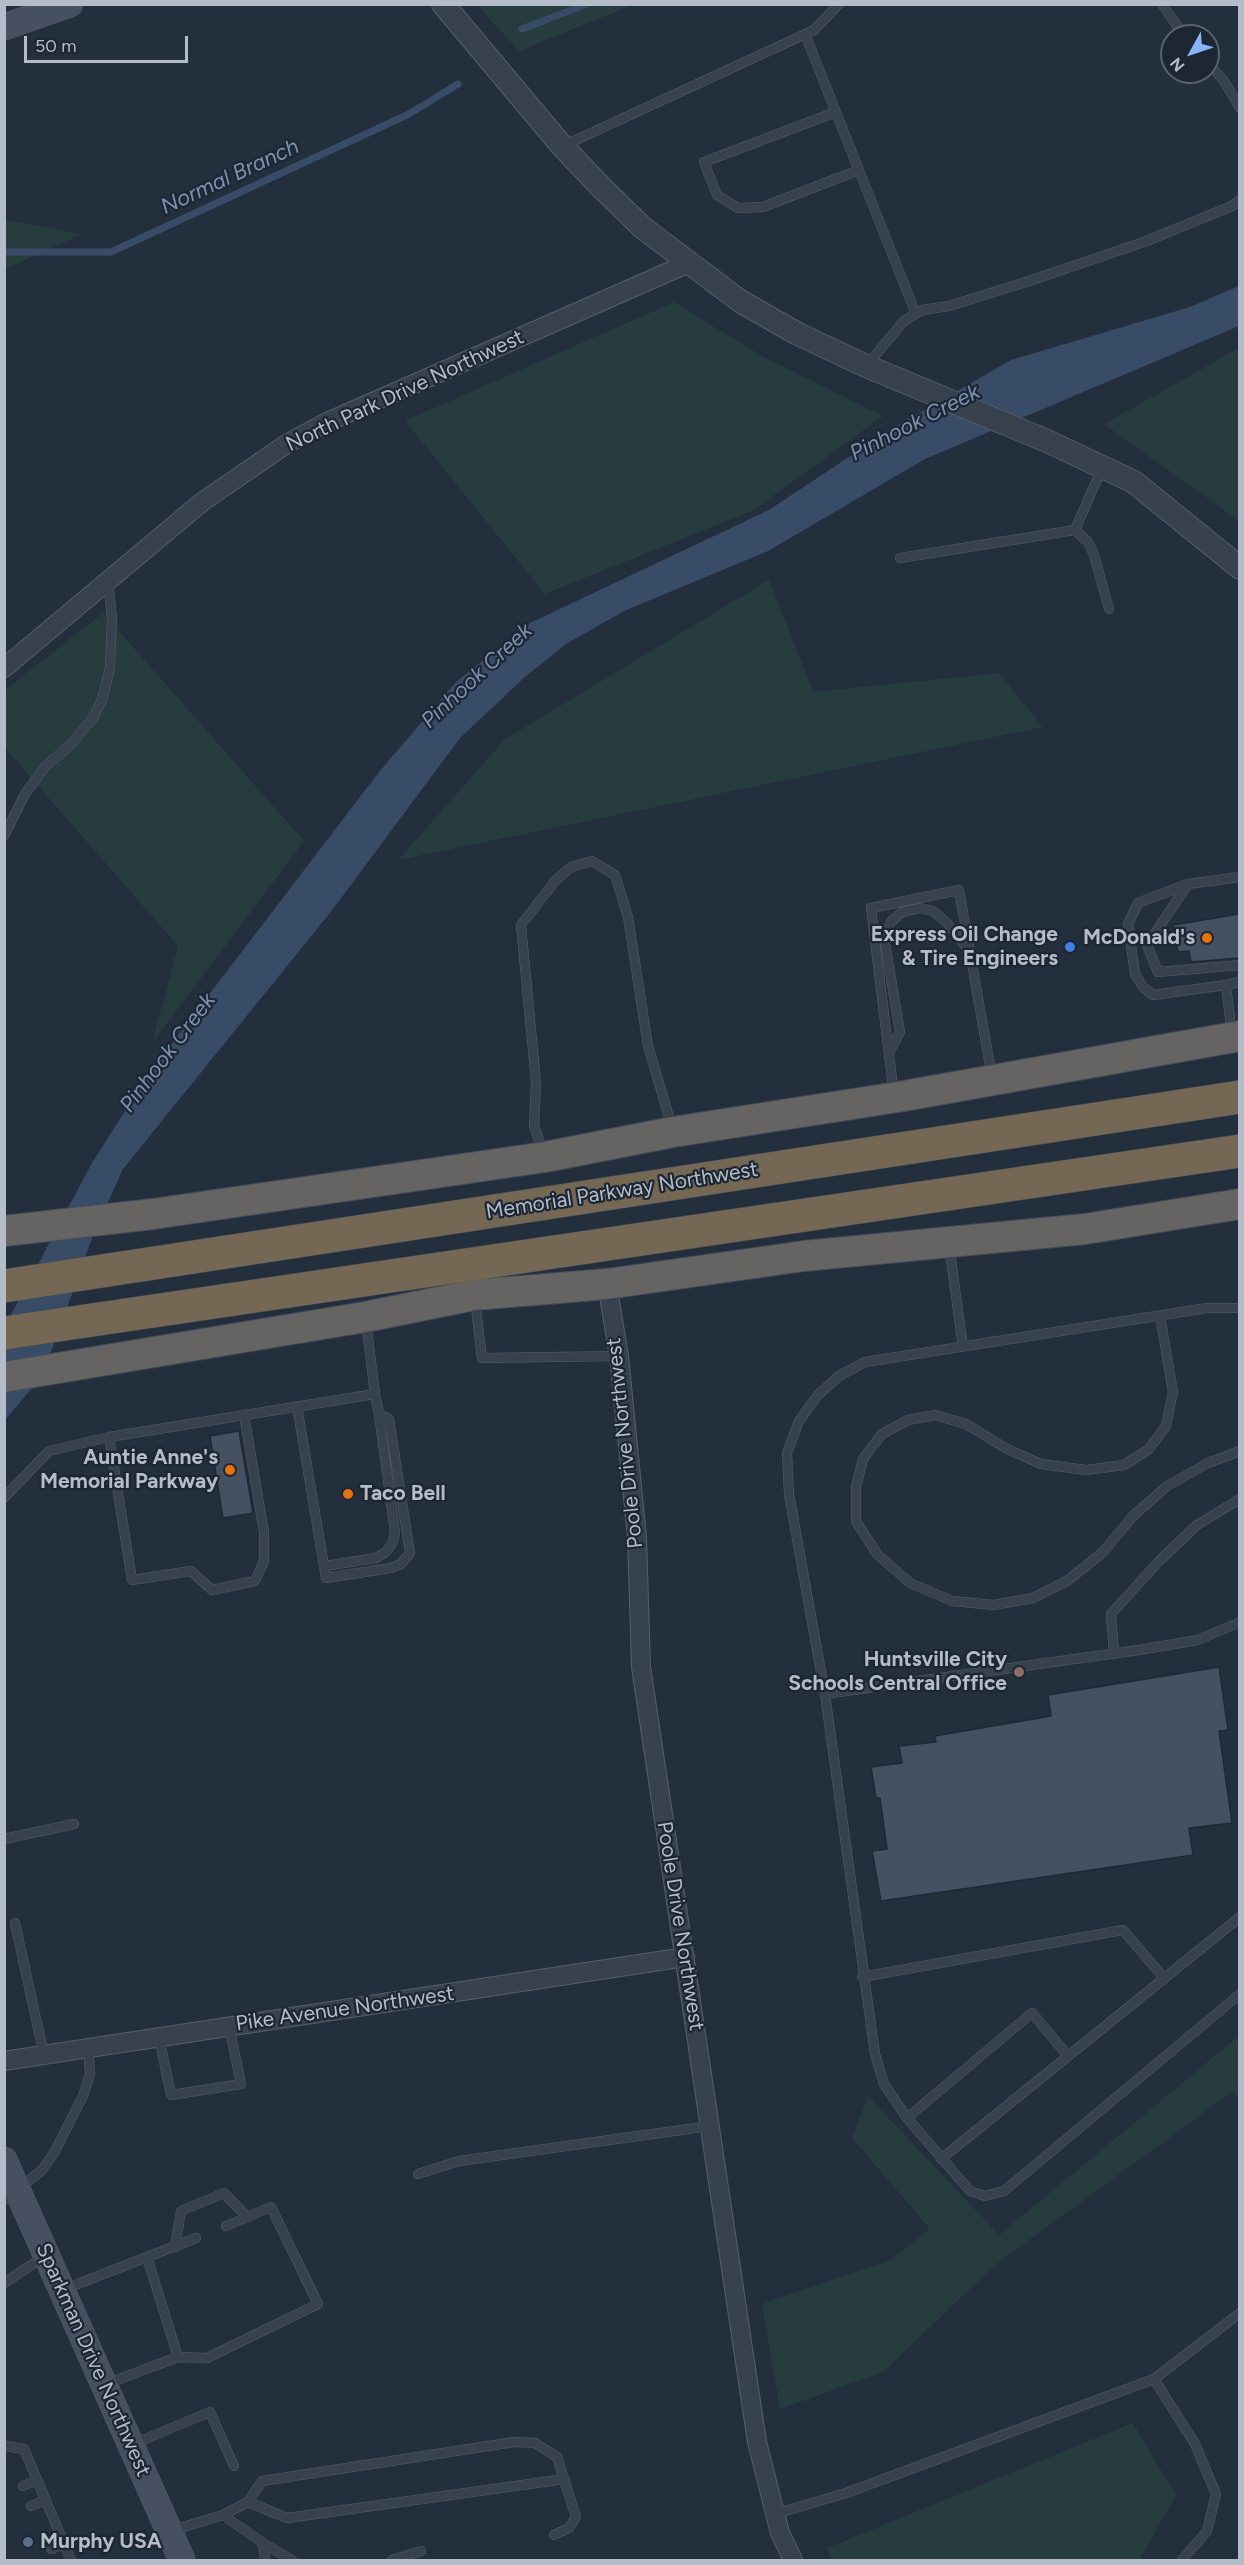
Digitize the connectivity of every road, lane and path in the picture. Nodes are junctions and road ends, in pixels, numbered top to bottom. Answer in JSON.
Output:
{"nodes":[{"id":1,"x":70,"y":4,"type":"edge"},
{"id":2,"x":443,"y":4,"type":"edge"},
{"id":3,"x":839,"y":4,"type":"edge"},
{"id":4,"x":1162,"y":4,"type":"edge"},
{"id":5,"x":1176,"y":24,"type":"edge"},
{"id":6,"x":4,"y":27,"type":"edge"},
{"id":7,"x":805,"y":34,"type":"junction"},
{"id":8,"x":1220,"y":76,"type":"edge"},
{"id":9,"x":1239,"y":108,"type":"edge"},
{"id":10,"x":836,"y":112,"type":"junction"},
{"id":11,"x":562,"y":146,"type":"junction"},
{"id":12,"x":859,"y":170,"type":"junction"},
{"id":13,"x":1239,"y":200,"type":"edge"},
{"id":14,"x":689,"y":263,"type":"junction"},
{"id":15,"x":916,"y":314,"type":"junction"},
{"id":16,"x":866,"y":366,"type":"junction"},
{"id":17,"x":1102,"y":468,"type":"junction"},
{"id":18,"x":1075,"y":530,"type":"junction"},
{"id":19,"x":900,"y":558,"type":"dead end"},
{"id":20,"x":1239,"y":568,"type":"edge"},
{"id":21,"x":108,"y":580,"type":"junction"},
{"id":22,"x":1109,"y":609,"type":"dead end"},
{"id":23,"x":4,"y":668,"type":"edge"},
{"id":24,"x":4,"y":836,"type":"edge"},
{"id":25,"x":1239,"y":877,"type":"edge"},
{"id":26,"x":1188,"y":884,"type":"junction"},
{"id":27,"x":970,"y":951,"type":"junction"},
{"id":28,"x":1239,"y":965,"type":"edge"},
{"id":29,"x":1239,"y":982,"type":"edge"},
{"id":30,"x":1226,"y":985,"type":"junction"},
{"id":31,"x":1232,"y":1040,"type":"edge"},
{"id":32,"x":888,"y":1053,"type":"junction"},
{"id":33,"x":992,"y":1080,"type":"junction"},
{"id":34,"x":894,"y":1097,"type":"junction"},
{"id":35,"x":1239,"y":1097,"type":"edge"},
{"id":36,"x":673,"y":1132,"type":"junction"},
{"id":37,"x":1239,"y":1151,"type":"edge"},
{"id":38,"x":545,"y":1157,"type":"junction"},
{"id":39,"x":1239,"y":1204,"type":"edge"},
{"id":40,"x":4,"y":1231,"type":"edge"},
{"id":41,"x":948,"y":1242,"type":"junction"},
{"id":42,"x":607,"y":1284,"type":"junction"},
{"id":43,"x":4,"y":1286,"type":"edge"},
{"id":44,"x":474,"y":1295,"type":"junction"},
{"id":45,"x":1239,"y":1308,"type":"edge"},
{"id":46,"x":1160,"y":1316,"type":"junction"},
{"id":47,"x":365,"y":1317,"type":"junction"},
{"id":48,"x":4,"y":1333,"type":"edge"},
{"id":49,"x":963,"y":1347,"type":"junction"},
{"id":50,"x":619,"y":1356,"type":"junction"},
{"id":51,"x":4,"y":1377,"type":"edge"},
{"id":52,"x":375,"y":1394,"type":"junction"},
{"id":53,"x":297,"y":1406,"type":"junction"},
{"id":54,"x":379,"y":1414,"type":"junction"},
{"id":55,"x":244,"y":1415,"type":"junction"},
{"id":56,"x":109,"y":1437,"type":"junction"},
{"id":57,"x":1239,"y":1451,"type":"edge"},
{"id":58,"x":4,"y":1498,"type":"edge"},
{"id":59,"x":1239,"y":1499,"type":"edge"},
{"id":60,"x":325,"y":1566,"type":"junction"},
{"id":61,"x":1239,"y":1622,"type":"edge"},
{"id":62,"x":1114,"y":1654,"type":"junction"},
{"id":63,"x":825,"y":1694,"type":"junction"},
{"id":64,"x":74,"y":1824,"type":"dead end"},
{"id":65,"x":4,"y":1839,"type":"edge"},
{"id":66,"x":1239,"y":1917,"type":"edge"},
{"id":67,"x":15,"y":1923,"type":"dead end"},
{"id":68,"x":685,"y":1957,"type":"junction"},
{"id":69,"x":862,"y":1977,"type":"junction"},
{"id":70,"x":1164,"y":1978,"type":"junction"},
{"id":71,"x":1239,"y":1994,"type":"edge"},
{"id":72,"x":230,"y":2026,"type":"junction"},
{"id":73,"x":159,"y":2037,"type":"junction"},
{"id":74,"x":88,"y":2047,"type":"junction"},
{"id":75,"x":44,"y":2055,"type":"junction"},
{"id":76,"x":1068,"y":2056,"type":"junction"},
{"id":77,"x":4,"y":2061,"type":"edge"},
{"id":78,"x":907,"y":2118,"type":"junction"},
{"id":79,"x":710,"y":2126,"type":"junction"},
{"id":80,"x":941,"y":2159,"type":"junction"},
{"id":81,"x":4,"y":2160,"type":"edge"},
{"id":82,"x":418,"y":2174,"type":"dead end"},
{"id":83,"x":10,"y":2195,"type":"edge"},
{"id":84,"x":247,"y":2217,"type":"junction"},
{"id":85,"x":226,"y":2226,"type":"dead end"},
{"id":86,"x":196,"y":2238,"type":"dead end"},
{"id":87,"x":175,"y":2247,"type":"junction"},
{"id":88,"x":46,"y":2256,"type":"junction"},
{"id":89,"x":147,"y":2257,"type":"junction"},
{"id":90,"x":4,"y":2283,"type":"edge"},
{"id":91,"x":62,"y":2290,"type":"junction"},
{"id":92,"x":1239,"y":2313,"type":"edge"},
{"id":93,"x":178,"y":2357,"type":"junction"},
{"id":94,"x":1154,"y":2379,"type":"junction"},
{"id":95,"x":104,"y":2385,"type":"junction"},
{"id":96,"x":131,"y":2445,"type":"junction"},
{"id":97,"x":4,"y":2446,"type":"edge"},
{"id":98,"x":234,"y":2466,"type":"dead end"},
{"id":99,"x":565,"y":2479,"type":"junction"},
{"id":100,"x":37,"y":2480,"type":"junction"},
{"id":101,"x":24,"y":2486,"type":"dead end"},
{"id":102,"x":45,"y":2500,"type":"junction"},
{"id":103,"x":248,"y":2502,"type":"junction"},
{"id":104,"x":32,"y":2506,"type":"dead end"},
{"id":105,"x":775,"y":2514,"type":"junction"},
{"id":106,"x":223,"y":2515,"type":"junction"},
{"id":107,"x":169,"y":2532,"type":"junction"},
{"id":108,"x":554,"y":2535,"type":"dead end"},
{"id":109,"x":263,"y":2543,"type":"junction"},
{"id":110,"x":64,"y":2544,"type":"junction"},
{"id":111,"x":51,"y":2549,"type":"dead end"},
{"id":112,"x":421,"y":2551,"type":"dead end"},
{"id":113,"x":71,"y":2560,"type":"edge"},
{"id":114,"x":182,"y":2560,"type":"edge"},
{"id":115,"x":265,"y":2560,"type":"edge"},
{"id":116,"x":292,"y":2560,"type":"edge"},
{"id":117,"x":392,"y":2560,"type":"edge"},
{"id":118,"x":793,"y":2560,"type":"edge"},
{"id":119,"x":1182,"y":2560,"type":"edge"}],
"edges":[{"from":1,"to":6,"type":"main road"},
{"from":2,"to":11,"type":"street"},
{"from":3,"to":7,"type":"lane"},
{"from":4,"to":5,"type":"lane"},
{"from":7,"to":10,"type":"lane"},
{"from":7,"to":11,"type":"lane"},
{"from":8,"to":9,"type":"lane"},
{"from":10,"to":12,"type":"lane"},
{"from":10,"to":12,"type":"lane"},
{"from":11,"to":14,"type":"street"},
{"from":12,"to":15,"type":"lane"},
{"from":13,"to":15,"type":"lane"},
{"from":14,"to":16,"type":"street"},
{"from":14,"to":21,"type":"street","name":"North Park Drive Northwest"},
{"from":15,"to":16,"type":"lane"},
{"from":16,"to":17,"type":"street"},
{"from":17,"to":18,"type":"lane"},
{"from":17,"to":20,"type":"street"},
{"from":18,"to":19,"type":"lane"},
{"from":18,"to":22,"type":"lane"},
{"from":21,"to":23,"type":"street","name":"North Park Drive Northwest"},
{"from":21,"to":24,"type":"lane"},
{"from":25,"to":26,"type":"lane"},
{"from":26,"to":28,"type":"lane"},
{"from":26,"to":30,"type":"lane"},
{"from":27,"to":32,"type":"lane"},
{"from":27,"to":32,"type":"lane"},
{"from":27,"to":33,"type":"lane"},
{"from":29,"to":30,"type":"lane"},
{"from":30,"to":31,"type":"lane"},
{"from":31,"to":33,"type":"highway"},
{"from":32,"to":34,"type":"lane"},
{"from":33,"to":34,"type":"highway"},
{"from":34,"to":36,"type":"highway"},
{"from":35,"to":43,"type":"highway","name":"Memorial Parkway Northwest"},
{"from":36,"to":38,"type":"highway"},
{"from":36,"to":38,"type":"lane"},
{"from":37,"to":48,"type":"highway"},
{"from":38,"to":40,"type":"highway"},
{"from":39,"to":41,"type":"highway"},
{"from":41,"to":42,"type":"highway"},
{"from":41,"to":49,"type":"lane"},
{"from":42,"to":44,"type":"highway"},
{"from":42,"to":50,"type":"street","name":"Poole Drive Northwest"},
{"from":44,"to":47,"type":"highway"},
{"from":44,"to":50,"type":"lane"},
{"from":45,"to":46,"type":"lane"},
{"from":46,"to":49,"type":"lane"},
{"from":46,"to":57,"type":"lane"},
{"from":47,"to":51,"type":"highway"},
{"from":47,"to":52,"type":"lane"},
{"from":49,"to":63,"type":"lane"},
{"from":50,"to":68,"type":"street","name":"Poole Drive Northwest"},
{"from":52,"to":53,"type":"lane"},
{"from":52,"to":54,"type":"lane"},
{"from":53,"to":55,"type":"lane"},
{"from":53,"to":60,"type":"lane"},
{"from":54,"to":60,"type":"lane"},
{"from":54,"to":60,"type":"lane"},
{"from":55,"to":56,"type":"lane"},
{"from":55,"to":56,"type":"lane"},
{"from":56,"to":58,"type":"lane"},
{"from":59,"to":62,"type":"lane"},
{"from":61,"to":62,"type":"lane"},
{"from":62,"to":63,"type":"lane"},
{"from":63,"to":69,"type":"lane"},
{"from":64,"to":65,"type":"lane"},
{"from":66,"to":70,"type":"lane"},
{"from":67,"to":75,"type":"lane"},
{"from":68,"to":72,"type":"street","name":"Pike Avenue Northwest"},
{"from":68,"to":79,"type":"street","name":"Poole Drive Northwest"},
{"from":69,"to":70,"type":"lane"},
{"from":69,"to":78,"type":"lane"},
{"from":70,"to":76,"type":"lane"},
{"from":71,"to":80,"type":"lane"},
{"from":72,"to":73,"type":"street","name":"Pike Avenue Northwest"},
{"from":72,"to":73,"type":"lane"},
{"from":73,"to":74,"type":"street","name":"Pike Avenue Northwest"},
{"from":74,"to":75,"type":"street","name":"Pike Avenue Northwest"},
{"from":74,"to":83,"type":"lane"},
{"from":75,"to":77,"type":"street","name":"Pike Avenue Northwest"},
{"from":76,"to":78,"type":"lane"},
{"from":76,"to":80,"type":"lane"},
{"from":78,"to":80,"type":"lane"},
{"from":79,"to":82,"type":"lane"},
{"from":79,"to":105,"type":"street","name":"Poole Drive Northwest"},
{"from":81,"to":83,"type":"main road","name":"Sparkman Drive Northwest"},
{"from":83,"to":88,"type":"main road","name":"Sparkman Drive Northwest"},
{"from":84,"to":85,"type":"lane"},
{"from":84,"to":87,"type":"lane"},
{"from":84,"to":93,"type":"lane"},
{"from":86,"to":87,"type":"lane"},
{"from":87,"to":89,"type":"lane"},
{"from":88,"to":90,"type":"lane"},
{"from":88,"to":91,"type":"main road","name":"Sparkman Drive Northwest"},
{"from":89,"to":91,"type":"lane"},
{"from":89,"to":93,"type":"lane"},
{"from":91,"to":95,"type":"main road","name":"Sparkman Drive Northwest"},
{"from":92,"to":94,"type":"lane"},
{"from":93,"to":95,"type":"lane"},
{"from":94,"to":105,"type":"lane"},
{"from":94,"to":119,"type":"lane"},
{"from":95,"to":96,"type":"main road","name":"Sparkman Drive Northwest"},
{"from":96,"to":98,"type":"lane"},
{"from":96,"to":107,"type":"main road","name":"Sparkman Drive Northwest"},
{"from":97,"to":100,"type":"lane"},
{"from":99,"to":103,"type":"lane"},
{"from":99,"to":103,"type":"lane"},
{"from":99,"to":108,"type":"lane"},
{"from":100,"to":101,"type":"lane"},
{"from":100,"to":102,"type":"lane"},
{"from":102,"to":104,"type":"lane"},
{"from":102,"to":110,"type":"lane"},
{"from":103,"to":106,"type":"lane"},
{"from":105,"to":118,"type":"street","name":"Poole Drive Northwest"},
{"from":106,"to":107,"type":"lane"},
{"from":106,"to":109,"type":"lane"},
{"from":107,"to":114,"type":"main road","name":"Sparkman Drive Northwest"},
{"from":109,"to":115,"type":"lane"},
{"from":109,"to":116,"type":"lane"},
{"from":110,"to":111,"type":"lane"},
{"from":110,"to":113,"type":"lane"},
{"from":112,"to":117,"type":"lane"}]}
